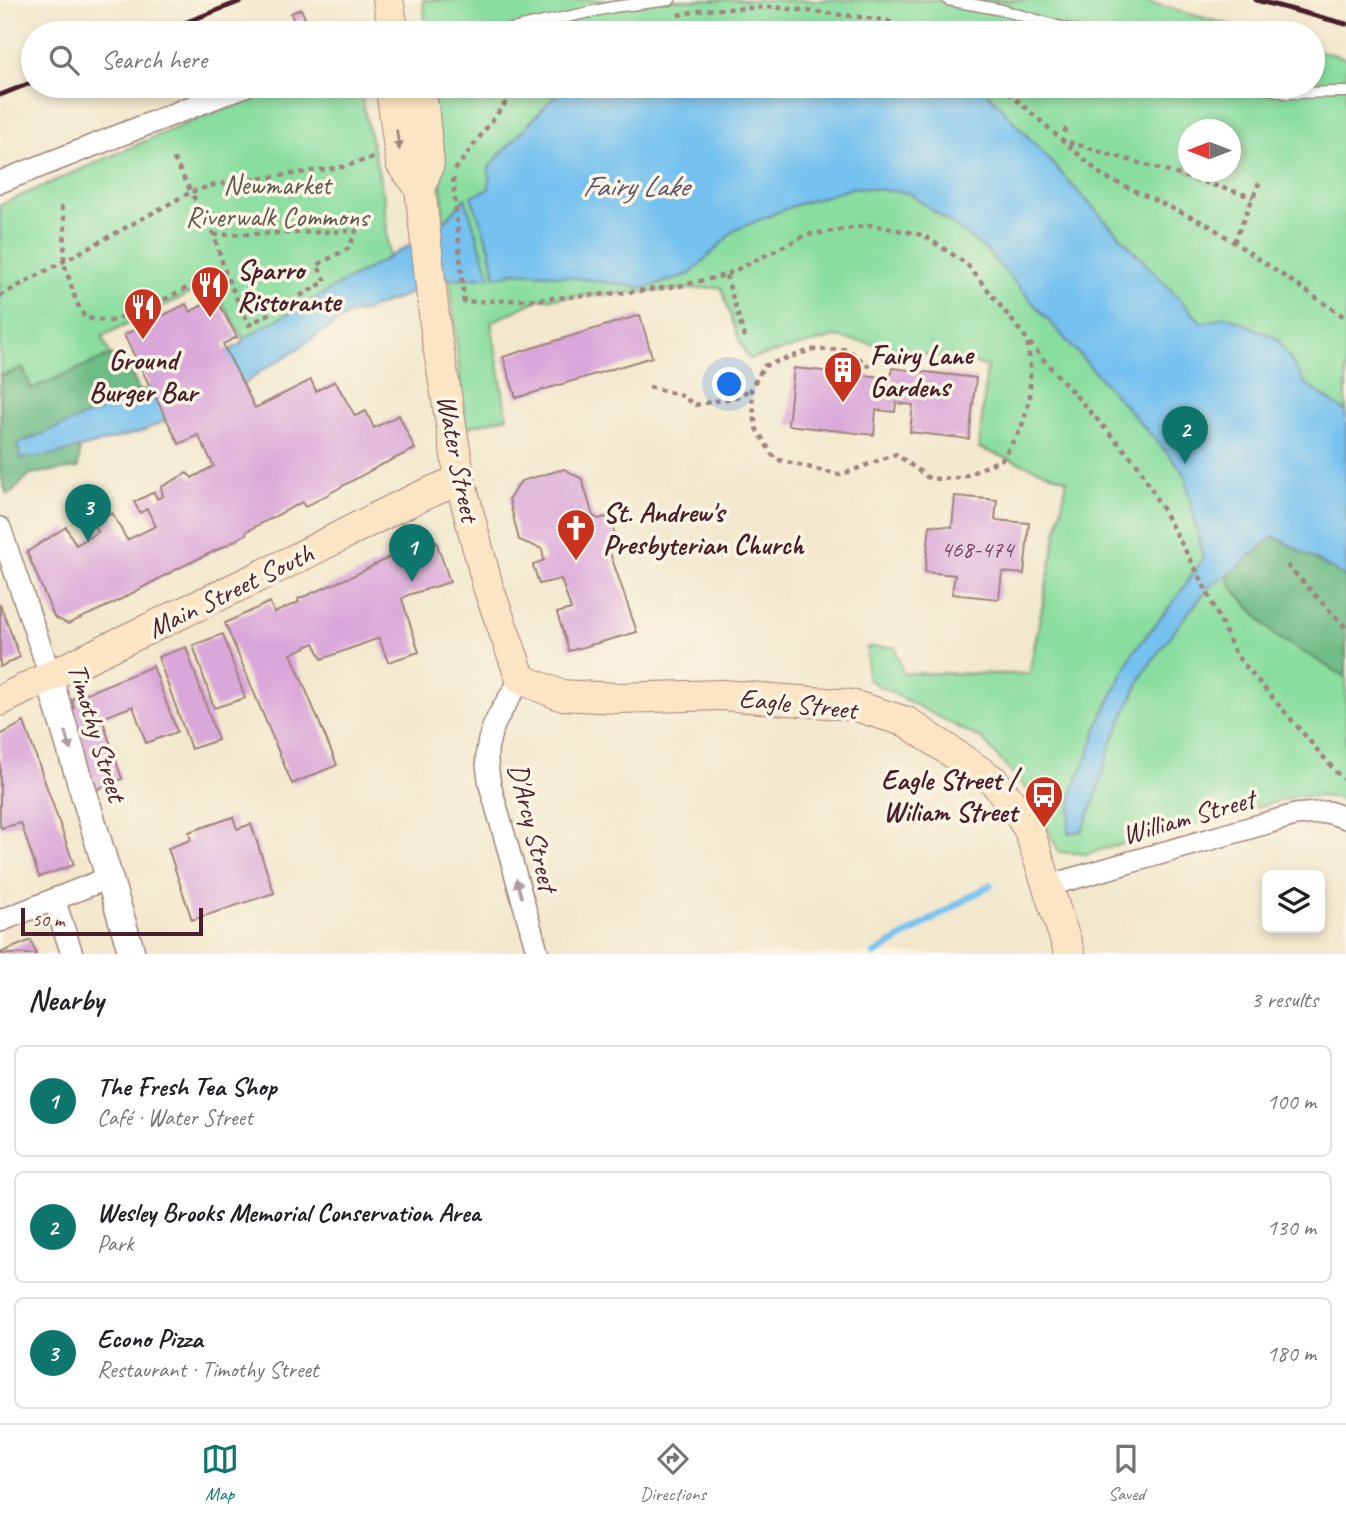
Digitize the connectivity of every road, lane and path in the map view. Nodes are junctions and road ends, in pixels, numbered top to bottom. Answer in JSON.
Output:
{"nodes":[{"id":1,"x":388,"y":0,"type":"edge"},
{"id":2,"x":670,"y":0,"type":"edge"},
{"id":3,"x":948,"y":0,"type":"edge"},
{"id":4,"x":677,"y":16,"type":"dead end"},
{"id":5,"x":392,"y":21,"type":"edge"},
{"id":6,"x":549,"y":21,"type":"edge"},
{"id":7,"x":888,"y":21,"type":"edge"},
{"id":8,"x":1040,"y":21,"type":"edge"},
{"id":9,"x":1325,"y":92,"type":"edge"},
{"id":10,"x":1346,"y":92,"type":"edge"},
{"id":11,"x":214,"y":98,"type":"edge"},
{"id":12,"x":392,"y":98,"type":"edge"},
{"id":13,"x":422,"y":98,"type":"edge"},
{"id":14,"x":510,"y":98,"type":"edge"},
{"id":15,"x":1015,"y":98,"type":"edge"},
{"id":16,"x":1066,"y":128,"type":"dead end"},
{"id":17,"x":1062,"y":140,"type":"junction"},
{"id":18,"x":173,"y":157,"type":"dead end"},
{"id":19,"x":377,"y":157,"type":"dead end"},
{"id":20,"x":0,"y":182,"type":"edge"},
{"id":21,"x":1259,"y":183,"type":"dead end"},
{"id":22,"x":420,"y":188,"type":"junction"},
{"id":23,"x":191,"y":192,"type":"junction"},
{"id":24,"x":1253,"y":197,"type":"junction"},
{"id":25,"x":61,"y":206,"type":"dead end"},
{"id":26,"x":214,"y":235,"type":"junction"},
{"id":27,"x":1234,"y":242,"type":"junction"},
{"id":28,"x":64,"y":263,"type":"junction"},
{"id":29,"x":226,"y":275,"type":"junction"},
{"id":30,"x":726,"y":275,"type":"junction"},
{"id":31,"x":0,"y":296,"type":"edge"},
{"id":32,"x":1346,"y":318,"type":"edge"},
{"id":33,"x":745,"y":339,"type":"dead end"},
{"id":34,"x":1027,"y":340,"type":"junction"},
{"id":35,"x":870,"y":367,"type":"dead end"},
{"id":36,"x":649,"y":387,"type":"dead end"},
{"id":37,"x":751,"y":390,"type":"junction"},
{"id":38,"x":460,"y":480,"type":"junction"},
{"id":39,"x":0,"y":528,"type":"edge"},
{"id":40,"x":1287,"y":565,"type":"dead end"},
{"id":41,"x":1346,"y":628,"type":"edge"},
{"id":42,"x":50,"y":675,"type":"junction"},
{"id":43,"x":522,"y":679,"type":"junction"},
{"id":44,"x":0,"y":701,"type":"edge"},
{"id":45,"x":1346,"y":780,"type":"edge"},
{"id":46,"x":1346,"y":818,"type":"edge"},
{"id":47,"x":108,"y":878,"type":"junction"},
{"id":48,"x":1047,"y":886,"type":"junction"},
{"id":49,"x":54,"y":899,"type":"junction"},
{"id":50,"x":0,"y":921,"type":"edge"},
{"id":51,"x":72,"y":954,"type":"edge"},
{"id":52,"x":132,"y":954,"type":"edge"},
{"id":53,"x":538,"y":954,"type":"edge"},
{"id":54,"x":1070,"y":954,"type":"edge"}],
"edges":[{"from":1,"to":5,"type":"main road"},
{"from":2,"to":6,"type":"lane"},
{"from":3,"to":8,"type":"lane"},
{"from":4,"to":7,"type":"path"},
{"from":9,"to":10,"type":"lane"},
{"from":11,"to":20,"type":"street"},
{"from":12,"to":22,"type":"main road","name":"Water Street","one_way":true},
{"from":13,"to":22,"type":"main road","name":"Water Street"},
{"from":14,"to":30,"type":"path"},
{"from":15,"to":17,"type":"path"},
{"from":16,"to":17,"type":"path"},
{"from":17,"to":24,"type":"path"},
{"from":17,"to":27,"type":"path"},
{"from":18,"to":23,"type":"path"},
{"from":19,"to":23,"type":"path"},
{"from":21,"to":24,"type":"path"},
{"from":22,"to":38,"type":"main road","name":"Water Street"},
{"from":23,"to":26,"type":"path"},
{"from":23,"to":28,"type":"path"},
{"from":24,"to":27,"type":"path"},
{"from":25,"to":28,"type":"path"},
{"from":26,"to":29,"type":"path"},
{"from":26,"to":29,"type":"path"},
{"from":27,"to":32,"type":"path"},
{"from":28,"to":29,"type":"path"},
{"from":28,"to":31,"type":"path"},
{"from":30,"to":33,"type":"path"},
{"from":30,"to":34,"type":"path"},
{"from":34,"to":37,"type":"path"},
{"from":34,"to":45,"type":"path"},
{"from":35,"to":37,"type":"path"},
{"from":36,"to":37,"type":"path"},
{"from":38,"to":42,"type":"main road","name":"Main Street South"},
{"from":38,"to":43,"type":"main road","name":"Water Street"},
{"from":39,"to":42,"type":"street","name":"Timothy Street"},
{"from":40,"to":41,"type":"path"},
{"from":42,"to":44,"type":"main road","name":"Main Street South"},
{"from":42,"to":47,"type":"street","name":"Timothy Street","one_way":true},
{"from":43,"to":48,"type":"main road","name":"Eagle Street"},
{"from":53,"to":43,"type":"street","name":"D'Arcy Street","one_way":true},
{"from":46,"to":48,"type":"street","name":"William Street"},
{"from":47,"to":49,"type":"street"},
{"from":47,"to":52,"type":"street","name":"Timothy Street"},
{"from":48,"to":54,"type":"main road","name":"Eagle Street"},
{"from":49,"to":50,"type":"street"},
{"from":49,"to":51,"type":"street"}]}
